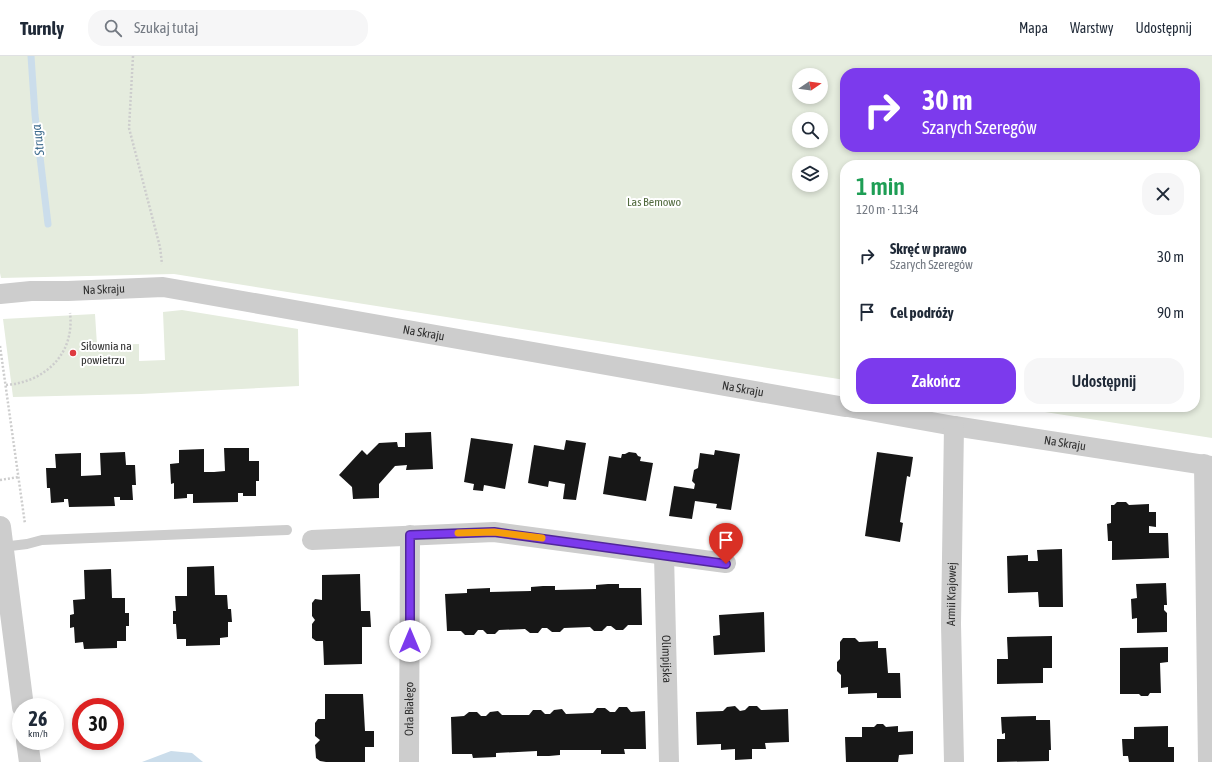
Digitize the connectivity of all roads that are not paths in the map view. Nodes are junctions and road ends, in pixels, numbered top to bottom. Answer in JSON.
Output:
{"nodes":[{"id":1,"x":0,"y":294,"type":"edge"},
{"id":2,"x":840,"y":406,"type":"edge"},
{"id":3,"x":874,"y":412,"type":"edge"},
{"id":4,"x":954,"y":426,"type":"junction"},
{"id":5,"x":1208,"y":465,"type":"edge"},
{"id":6,"x":287,"y":530,"type":"dead end"},
{"id":7,"x":410,"y":535,"type":"junction"},
{"id":8,"x":1,"y":537,"type":"edge"},
{"id":9,"x":312,"y":540,"type":"dead end"},
{"id":10,"x":664,"y":555,"type":"junction"},
{"id":11,"x":726,"y":564,"type":"dead end"},
{"id":12,"x":22,"y":698,"type":"edge"},
{"id":13,"x":28,"y":750,"type":"edge"},
{"id":14,"x":30,"y":762,"type":"edge"},
{"id":15,"x":409,"y":762,"type":"edge"},
{"id":16,"x":669,"y":762,"type":"edge"},
{"id":17,"x":954,"y":762,"type":"edge"},
{"id":18,"x":1208,"y":762,"type":"edge"}],
"edges":[{"from":1,"to":2,"type":"street","name":"Na Skraju"},
{"from":3,"to":4,"type":"street","name":"Na Skraju"},
{"from":4,"to":5,"type":"street","name":"Na Skraju"},
{"from":4,"to":17,"type":"street","name":"Armii Krajowej"},
{"from":5,"to":18,"type":"street"},
{"from":6,"to":8,"type":"lane"},
{"from":7,"to":9,"type":"street"},
{"from":7,"to":10,"type":"street"},
{"from":7,"to":15,"type":"street","name":"Orła Białego"},
{"from":8,"to":12,"type":"street"},
{"from":10,"to":11,"type":"street"},
{"from":10,"to":16,"type":"street","name":"Olimpijska"},
{"from":13,"to":14,"type":"street"}]}
